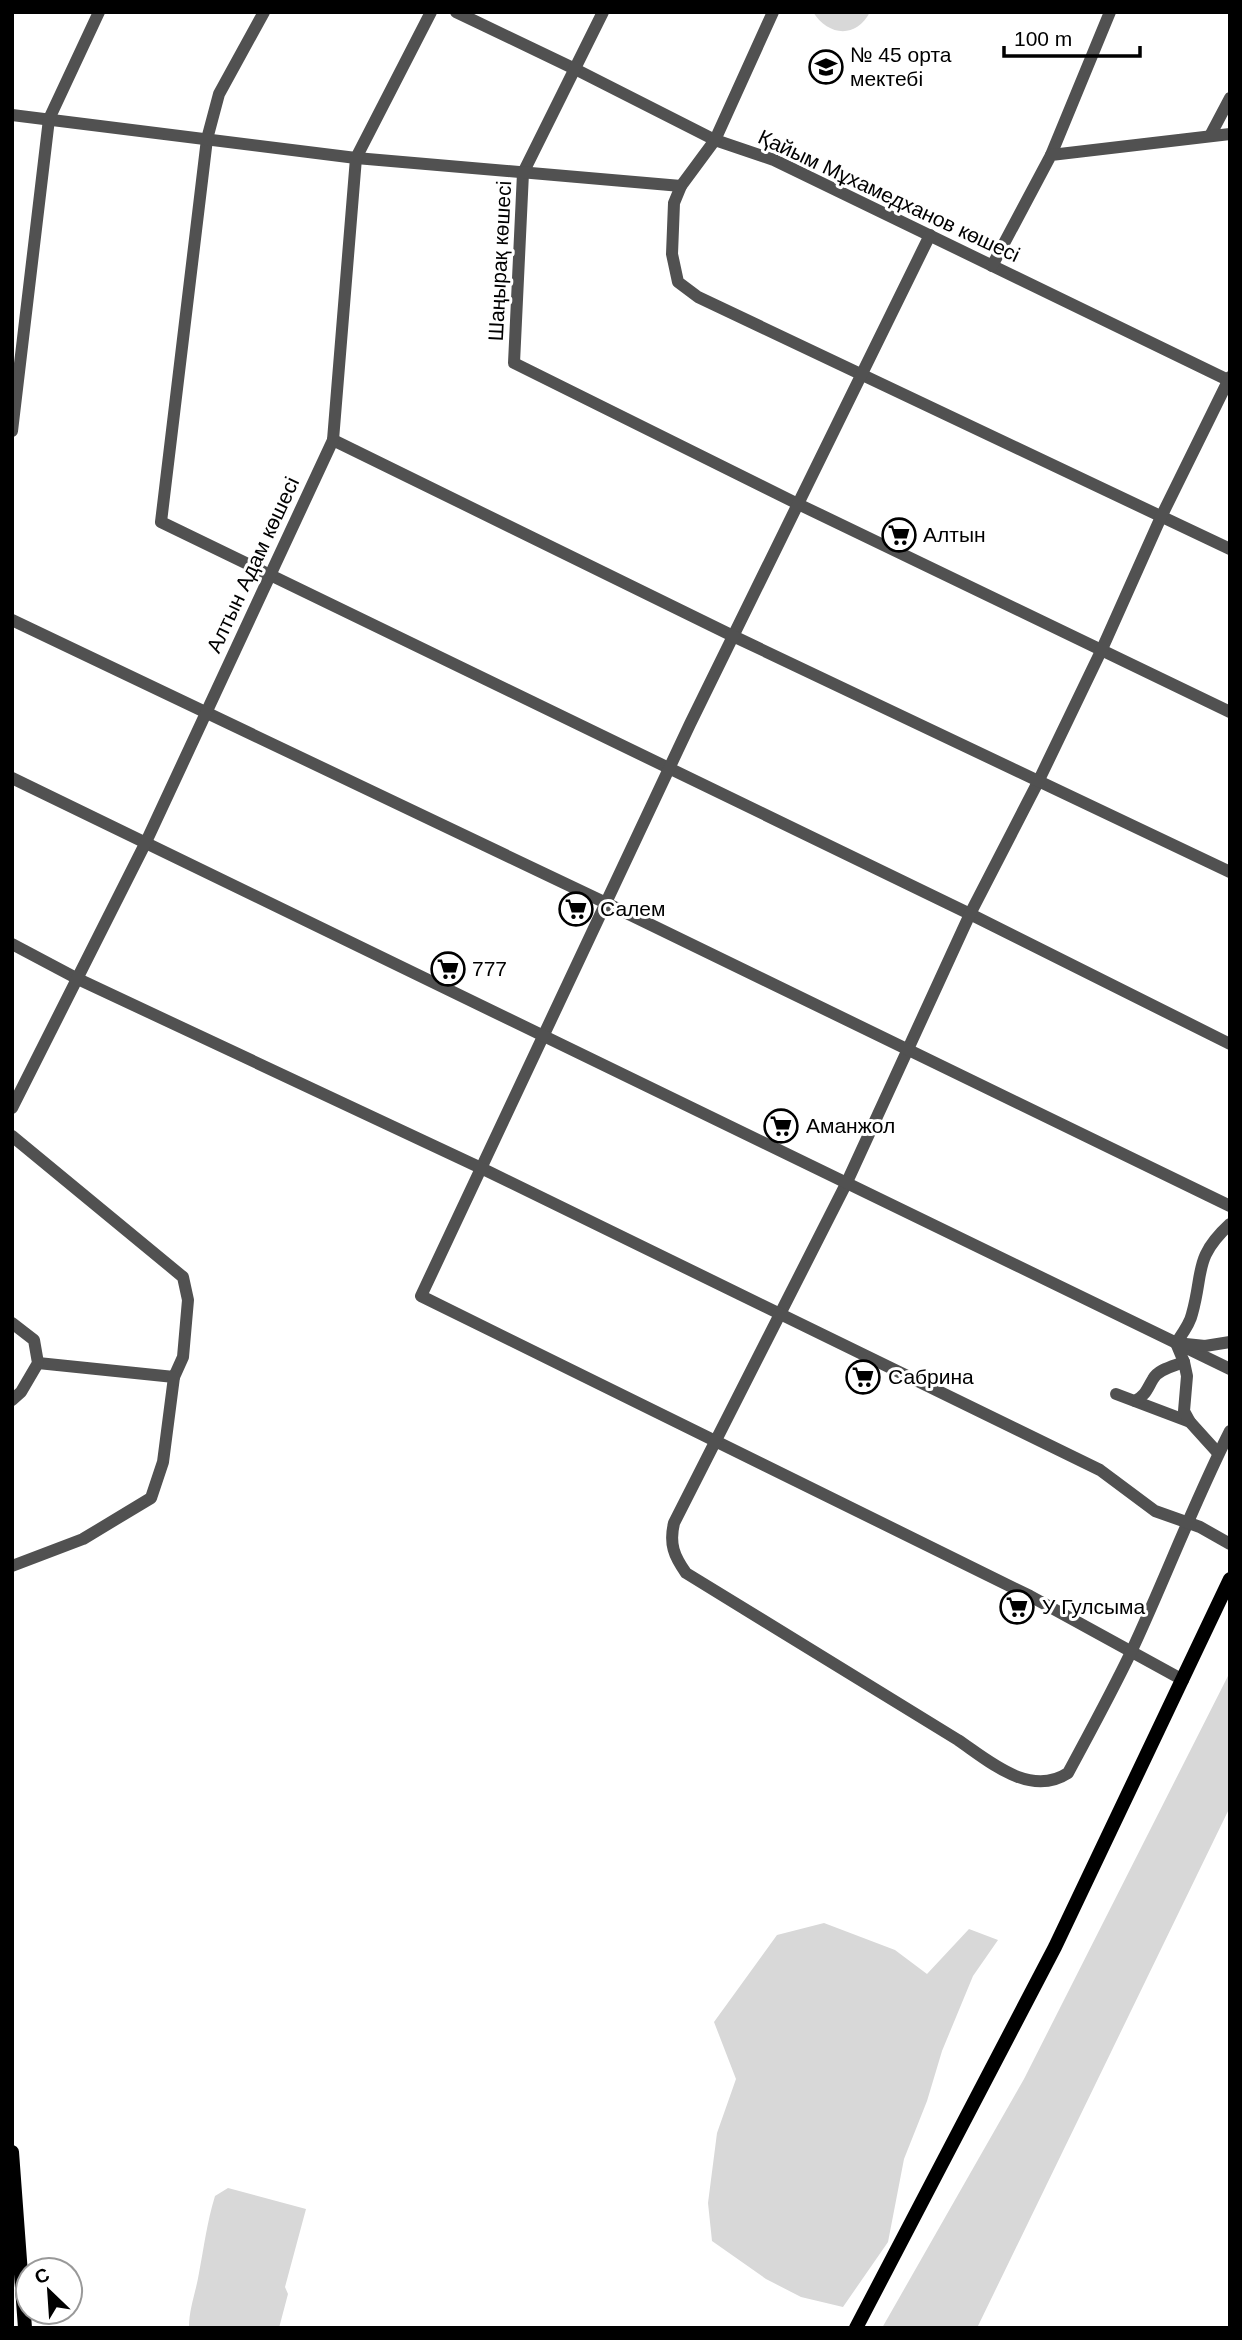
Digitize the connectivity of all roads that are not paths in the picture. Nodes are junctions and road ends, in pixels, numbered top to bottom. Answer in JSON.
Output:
{"nodes":[{"id":1,"x":99,"y":12,"type":"edge"},
{"id":2,"x":264,"y":12,"type":"edge"},
{"id":3,"x":432,"y":12,"type":"edge"},
{"id":4,"x":456,"y":12,"type":"edge"},
{"id":5,"x":603,"y":12,"type":"edge"},
{"id":6,"x":774,"y":12,"type":"edge"},
{"id":7,"x":1110,"y":12,"type":"edge"},
{"id":8,"x":575,"y":69,"type":"junction"},
{"id":9,"x":1230,"y":97,"type":"edge"},
{"id":10,"x":12,"y":115,"type":"edge"},
{"id":11,"x":49,"y":119,"type":"junction"},
{"id":12,"x":1211,"y":134,"type":"junction"},
{"id":13,"x":1230,"y":134,"type":"edge"},
{"id":14,"x":207,"y":139,"type":"junction"},
{"id":15,"x":715,"y":140,"type":"junction"},
{"id":16,"x":1051,"y":155,"type":"junction"},
{"id":17,"x":356,"y":158,"type":"junction"},
{"id":18,"x":523,"y":173,"type":"junction"},
{"id":19,"x":681,"y":186,"type":"junction"},
{"id":20,"x":930,"y":235,"type":"junction"},
{"id":21,"x":992,"y":266,"type":"junction"},
{"id":22,"x":861,"y":375,"type":"junction"},
{"id":23,"x":1229,"y":379,"type":"edge"},
{"id":24,"x":12,"y":430,"type":"edge"},
{"id":25,"x":333,"y":440,"type":"junction"},
{"id":26,"x":798,"y":504,"type":"junction"},
{"id":27,"x":1161,"y":517,"type":"junction"},
{"id":28,"x":1230,"y":549,"type":"edge"},
{"id":29,"x":270,"y":576,"type":"junction"},
{"id":30,"x":12,"y":620,"type":"edge"},
{"id":31,"x":733,"y":636,"type":"junction"},
{"id":32,"x":1102,"y":649,"type":"junction"},
{"id":33,"x":1230,"y":712,"type":"edge"},
{"id":34,"x":206,"y":713,"type":"junction"},
{"id":35,"x":669,"y":769,"type":"junction"},
{"id":36,"x":12,"y":778,"type":"edge"},
{"id":37,"x":1038,"y":782,"type":"junction"},
{"id":38,"x":146,"y":842,"type":"junction"},
{"id":39,"x":1230,"y":872,"type":"edge"},
{"id":40,"x":606,"y":903,"type":"junction"},
{"id":41,"x":970,"y":915,"type":"junction"},
{"id":42,"x":12,"y":944,"type":"edge"},
{"id":43,"x":78,"y":979,"type":"junction"},
{"id":44,"x":544,"y":1035,"type":"junction"},
{"id":45,"x":1230,"y":1044,"type":"edge"},
{"id":46,"x":909,"y":1049,"type":"junction"},
{"id":47,"x":12,"y":1108,"type":"edge"},
{"id":48,"x":12,"y":1136,"type":"edge"},
{"id":49,"x":481,"y":1168,"type":"junction"},
{"id":50,"x":847,"y":1182,"type":"junction"},
{"id":51,"x":1230,"y":1206,"type":"edge"},
{"id":52,"x":1230,"y":1224,"type":"edge"},
{"id":53,"x":780,"y":1313,"type":"junction"},
{"id":54,"x":12,"y":1323,"type":"edge"},
{"id":55,"x":1230,"y":1342,"type":"edge"},
{"id":56,"x":1177,"y":1343,"type":"junction"},
{"id":57,"x":1184,"y":1362,"type":"junction"},
{"id":58,"x":38,"y":1363,"type":"junction"},
{"id":59,"x":1230,"y":1369,"type":"edge"},
{"id":60,"x":174,"y":1377,"type":"junction"},
{"id":61,"x":1116,"y":1394,"type":"dead end"},
{"id":62,"x":12,"y":1400,"type":"edge"},
{"id":63,"x":1135,"y":1401,"type":"junction"},
{"id":64,"x":1190,"y":1422,"type":"junction"},
{"id":65,"x":1230,"y":1431,"type":"edge"},
{"id":66,"x":714,"y":1441,"type":"junction"},
{"id":67,"x":1219,"y":1454,"type":"junction"},
{"id":68,"x":1189,"y":1523,"type":"junction"},
{"id":69,"x":1230,"y":1544,"type":"edge"},
{"id":70,"x":12,"y":1566,"type":"edge"},
{"id":71,"x":1230,"y":1579,"type":"edge"},
{"id":72,"x":1132,"y":1651,"type":"junction"},
{"id":73,"x":1183,"y":1680,"type":"junction"},
{"id":74,"x":12,"y":2152,"type":"edge"},
{"id":75,"x":25,"y":2328,"type":"edge"},
{"id":76,"x":856,"y":2328,"type":"edge"}],
"edges":[{"from":1,"to":11,"type":"street"},
{"from":2,"to":14,"type":"street"},
{"from":3,"to":17,"type":"street","name":"Алтын Адам көшесі"},
{"from":4,"to":8,"type":"street","name":"Қайым Мұхамедханов көшесі"},
{"from":5,"to":8,"type":"street","name":"Шаңырақ көшесі"},
{"from":6,"to":15,"type":"street"},
{"from":7,"to":16,"type":"street"},
{"from":8,"to":15,"type":"street","name":"Қайым Мұхамедханов көшесі"},
{"from":8,"to":18,"type":"street","name":"Шаңырақ көшесі"},
{"from":9,"to":12,"type":"street"},
{"from":10,"to":11,"type":"street"},
{"from":11,"to":14,"type":"street"},
{"from":11,"to":24,"type":"street"},
{"from":12,"to":13,"type":"street"},
{"from":12,"to":16,"type":"street"},
{"from":14,"to":17,"type":"street"},
{"from":14,"to":29,"type":"street"},
{"from":15,"to":19,"type":"street"},
{"from":15,"to":20,"type":"street","name":"Қайым Мұхамедханов көшесі"},
{"from":16,"to":21,"type":"street"},
{"from":17,"to":18,"type":"street"},
{"from":17,"to":25,"type":"street","name":"Алтын Адам көшесі"},
{"from":18,"to":19,"type":"street"},
{"from":18,"to":26,"type":"street","name":"Шаңырақ көшесі"},
{"from":19,"to":22,"type":"street"},
{"from":20,"to":21,"type":"street","name":"Қайым Мұхамедханов көшесі"},
{"from":20,"to":22,"type":"street"},
{"from":21,"to":23,"type":"street","name":"Қайым Мұхамедханов көшесі"},
{"from":22,"to":26,"type":"street"},
{"from":22,"to":27,"type":"street"},
{"from":23,"to":27,"type":"street"},
{"from":25,"to":29,"type":"street","name":"Алтын Адам көшесі"},
{"from":25,"to":31,"type":"street"},
{"from":26,"to":31,"type":"street"},
{"from":26,"to":32,"type":"street"},
{"from":27,"to":28,"type":"street"},
{"from":27,"to":32,"type":"street"},
{"from":29,"to":34,"type":"street","name":"Алтын Адам көшесі"},
{"from":29,"to":35,"type":"street"},
{"from":30,"to":34,"type":"street"},
{"from":31,"to":35,"type":"street"},
{"from":31,"to":37,"type":"street"},
{"from":32,"to":33,"type":"street"},
{"from":32,"to":37,"type":"street"},
{"from":34,"to":38,"type":"street","name":"Алтын Адам көшесі"},
{"from":34,"to":40,"type":"street"},
{"from":35,"to":40,"type":"street"},
{"from":35,"to":41,"type":"street"},
{"from":36,"to":38,"type":"street"},
{"from":37,"to":39,"type":"street"},
{"from":37,"to":41,"type":"street"},
{"from":38,"to":43,"type":"street","name":"Алтын Адам көшесі"},
{"from":38,"to":44,"type":"street"},
{"from":40,"to":44,"type":"street"},
{"from":40,"to":46,"type":"street"},
{"from":41,"to":45,"type":"street"},
{"from":41,"to":46,"type":"street"},
{"from":42,"to":43,"type":"street"},
{"from":43,"to":47,"type":"street","name":"Алтын Адам көшесі"},
{"from":43,"to":49,"type":"street"},
{"from":44,"to":49,"type":"street"},
{"from":44,"to":50,"type":"street"},
{"from":46,"to":50,"type":"street"},
{"from":46,"to":51,"type":"street"},
{"from":48,"to":60,"type":"street"},
{"from":49,"to":53,"type":"street"},
{"from":49,"to":66,"type":"street"},
{"from":50,"to":53,"type":"street"},
{"from":50,"to":56,"type":"street"},
{"from":52,"to":56,"type":"street"},
{"from":53,"to":66,"type":"street"},
{"from":53,"to":68,"type":"street"},
{"from":54,"to":58,"type":"street"},
{"from":55,"to":56,"type":"street"},
{"from":56,"to":57,"type":"street"},
{"from":56,"to":59,"type":"street"},
{"from":57,"to":63,"type":"street"},
{"from":57,"to":64,"type":"street"},
{"from":58,"to":60,"type":"street"},
{"from":58,"to":62,"type":"street"},
{"from":60,"to":70,"type":"street"},
{"from":61,"to":63,"type":"street"},
{"from":63,"to":64,"type":"street"},
{"from":64,"to":67,"type":"street"},
{"from":65,"to":67,"type":"street"},
{"from":66,"to":72,"type":"street"},
{"from":66,"to":72,"type":"street"},
{"from":67,"to":68,"type":"street"},
{"from":68,"to":69,"type":"street"},
{"from":68,"to":72,"type":"street"},
{"from":71,"to":73,"type":"main road"},
{"from":72,"to":73,"type":"street"},
{"from":73,"to":76,"type":"main road"},
{"from":74,"to":75,"type":"main road"}]}
